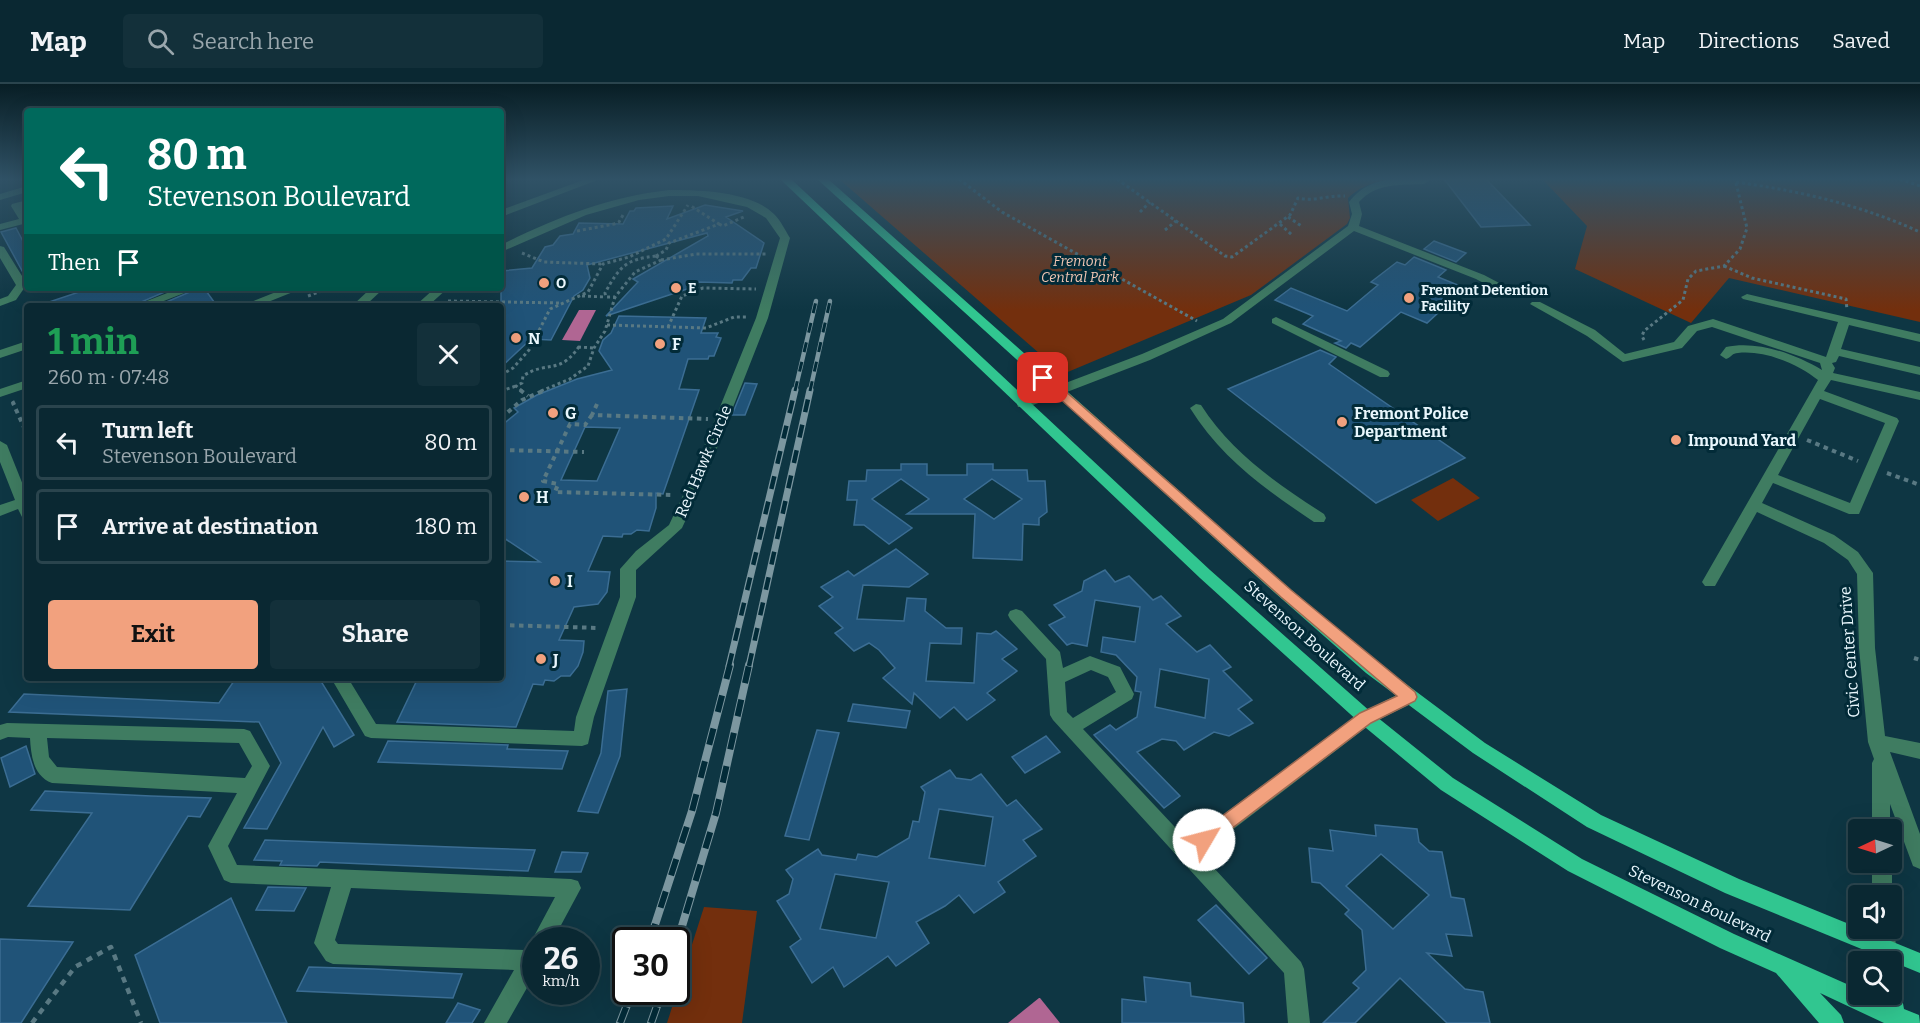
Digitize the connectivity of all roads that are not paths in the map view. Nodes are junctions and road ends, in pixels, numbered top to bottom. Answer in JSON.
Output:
{"nodes":[{"id":1,"x":16,"y":223,"type":"edge"},
{"id":2,"x":560,"y":223,"type":"edge"},
{"id":3,"x":774,"y":223,"type":"edge"},
{"id":4,"x":831,"y":223,"type":"edge"},
{"id":5,"x":871,"y":223,"type":"edge"},
{"id":6,"x":1354,"y":223,"type":"edge"},
{"id":7,"x":0,"y":227,"type":"edge"},
{"id":8,"x":1353,"y":227,"type":"junction"},
{"id":9,"x":504,"y":248,"type":"edge"},
{"id":10,"x":0,"y":249,"type":"edge"},
{"id":11,"x":1499,"y":287,"type":"dead end"},
{"id":12,"x":182,"y":291,"type":"edge"},
{"id":13,"x":289,"y":291,"type":"edge"},
{"id":14,"x":375,"y":291,"type":"edge"},
{"id":15,"x":439,"y":291,"type":"edge"},
{"id":16,"x":1747,"y":297,"type":"dead end"},
{"id":17,"x":0,"y":303,"type":"edge"},
{"id":18,"x":148,"y":303,"type":"edge"},
{"id":19,"x":255,"y":303,"type":"edge"},
{"id":20,"x":361,"y":303,"type":"edge"},
{"id":21,"x":424,"y":303,"type":"edge"},
{"id":22,"x":1536,"y":304,"type":"dead end"},
{"id":23,"x":1846,"y":315,"type":"junction"},
{"id":24,"x":1276,"y":321,"type":"dead end"},
{"id":25,"x":1920,"y":338,"type":"edge"},
{"id":26,"x":24,"y":346,"type":"edge"},
{"id":27,"x":1834,"y":351,"type":"junction"},
{"id":28,"x":0,"y":354,"type":"edge"},
{"id":29,"x":1726,"y":355,"type":"dead end"},
{"id":30,"x":1920,"y":371,"type":"edge"},
{"id":31,"x":1384,"y":374,"type":"dead end"},
{"id":32,"x":1827,"y":374,"type":"junction"},
{"id":33,"x":24,"y":385,"type":"edge"},
{"id":34,"x":1058,"y":391,"type":"junction"},
{"id":35,"x":0,"y":393,"type":"edge"},
{"id":36,"x":1817,"y":393,"type":"junction"},
{"id":37,"x":1920,"y":396,"type":"edge"},
{"id":38,"x":1023,"y":404,"type":"junction"},
{"id":39,"x":1196,"y":408,"type":"dead end"},
{"id":40,"x":0,"y":446,"type":"edge"},
{"id":41,"x":1770,"y":477,"type":"junction"},
{"id":42,"x":24,"y":500,"type":"edge"},
{"id":43,"x":24,"y":505,"type":"edge"},
{"id":44,"x":1754,"y":505,"type":"junction"},
{"id":45,"x":0,"y":510,"type":"edge"},
{"id":46,"x":1319,"y":518,"type":"dead end"},
{"id":47,"x":1710,"y":582,"type":"dead end"},
{"id":48,"x":1016,"y":615,"type":"dead end"},
{"id":49,"x":1056,"y":679,"type":"junction"},
{"id":50,"x":341,"y":681,"type":"edge"},
{"id":51,"x":1409,"y":697,"type":"junction"},
{"id":52,"x":1366,"y":718,"type":"junction"},
{"id":53,"x":1071,"y":728,"type":"junction"},
{"id":54,"x":38,"y":730,"type":"junction"},
{"id":55,"x":0,"y":733,"type":"edge"},
{"id":56,"x":1879,"y":747,"type":"junction"},
{"id":57,"x":1920,"y":752,"type":"edge"},
{"id":58,"x":250,"y":786,"type":"junction"},
{"id":59,"x":1881,"y":819,"type":"edge"},
{"id":60,"x":1187,"y":853,"type":"junction"},
{"id":61,"x":1920,"y":860,"type":"edge"},
{"id":62,"x":344,"y":878,"type":"junction"},
{"id":63,"x":549,"y":927,"type":"edge"},
{"id":64,"x":1877,"y":951,"type":"edge"},
{"id":65,"x":522,"y":956,"type":"edge"},
{"id":66,"x":1902,"y":959,"type":"edge"},
{"id":67,"x":1920,"y":963,"type":"edge"},
{"id":68,"x":1781,"y":965,"type":"junction"},
{"id":69,"x":522,"y":975,"type":"edge"},
{"id":70,"x":1896,"y":1005,"type":"edge"},
{"id":71,"x":1900,"y":1021,"type":"edge"},
{"id":72,"x":495,"y":1023,"type":"edge"},
{"id":73,"x":1299,"y":1023,"type":"edge"},
{"id":74,"x":1833,"y":1023,"type":"edge"}],
"edges":[{"from":1,"to":7,"type":"street"},
{"from":2,"to":9,"type":"street","name":"Red Hawk Circle"},
{"from":3,"to":50,"type":"street","name":"Red Hawk Circle"},
{"from":4,"to":38,"type":"main road","name":"Stevenson Boulevard"},
{"from":5,"to":34,"type":"main road","name":"Stevenson Boulevard"},
{"from":6,"to":8,"type":"street"},
{"from":8,"to":11,"type":"street"},
{"from":8,"to":34,"type":"street"},
{"from":10,"to":17,"type":"street"},
{"from":12,"to":18,"type":"street"},
{"from":13,"to":19,"type":"street"},
{"from":14,"to":20,"type":"street"},
{"from":15,"to":21,"type":"street"},
{"from":16,"to":23,"type":"street"},
{"from":22,"to":32,"type":"street"},
{"from":23,"to":25,"type":"street"},
{"from":23,"to":27,"type":"street"},
{"from":24,"to":31,"type":"street"},
{"from":26,"to":28,"type":"street"},
{"from":27,"to":30,"type":"street"},
{"from":27,"to":32,"type":"street"},
{"from":29,"to":32,"type":"street"},
{"from":32,"to":36,"type":"street"},
{"from":32,"to":37,"type":"street"},
{"from":33,"to":35,"type":"street"},
{"from":34,"to":38,"type":"street"},
{"from":34,"to":51,"type":"main road","name":"Stevenson Boulevard"},
{"from":36,"to":41,"type":"street"},
{"from":36,"to":41,"type":"street"},
{"from":38,"to":52,"type":"main road","name":"Stevenson Boulevard"},
{"from":39,"to":46,"type":"street"},
{"from":40,"to":42,"type":"street"},
{"from":41,"to":44,"type":"street"},
{"from":43,"to":45,"type":"street"},
{"from":44,"to":47,"type":"street"},
{"from":44,"to":56,"type":"street","name":"Civic Center Drive"},
{"from":48,"to":49,"type":"street"},
{"from":49,"to":53,"type":"street"},
{"from":49,"to":53,"type":"street"},
{"from":51,"to":52,"type":"street"},
{"from":51,"to":64,"type":"main road","name":"Stevenson Boulevard"},
{"from":52,"to":60,"type":"street"},
{"from":52,"to":68,"type":"main road","name":"Stevenson Boulevard"},
{"from":53,"to":60,"type":"street"},
{"from":54,"to":55,"type":"street"},
{"from":54,"to":58,"type":"street"},
{"from":54,"to":58,"type":"street"},
{"from":56,"to":57,"type":"street"},
{"from":56,"to":59,"type":"street","name":"Civic Center Drive"},
{"from":56,"to":61,"type":"street","name":"Civic Center Drive"},
{"from":58,"to":62,"type":"street"},
{"from":60,"to":73,"type":"street"},
{"from":62,"to":63,"type":"street"},
{"from":62,"to":65,"type":"street"},
{"from":66,"to":67,"type":"main road","name":"Stevenson Boulevard"},
{"from":68,"to":71,"type":"main road","name":"Stevenson Boulevard"},
{"from":68,"to":74,"type":"main road"},
{"from":69,"to":72,"type":"street"},
{"from":70,"to":71,"type":"main road"}]}
